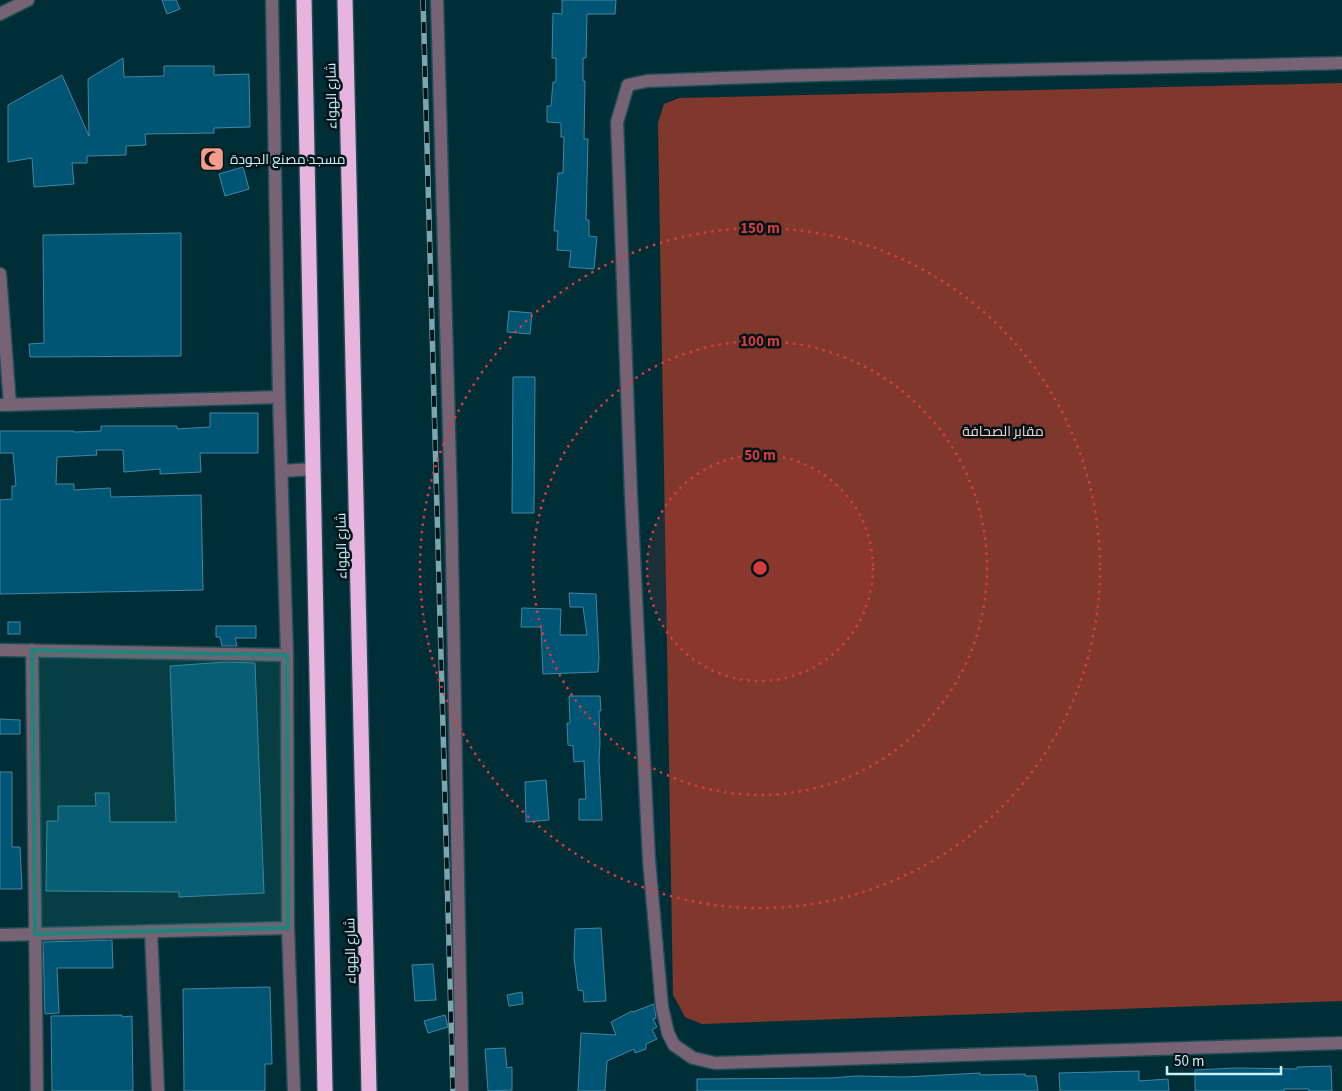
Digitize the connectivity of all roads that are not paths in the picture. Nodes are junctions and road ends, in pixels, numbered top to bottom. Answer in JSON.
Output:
{"nodes":[{"id":1,"x":28,"y":0,"type":"edge"},
{"id":2,"x":272,"y":0,"type":"edge"},
{"id":3,"x":304,"y":0,"type":"edge"},
{"id":4,"x":345,"y":0,"type":"edge"},
{"id":5,"x":437,"y":0,"type":"edge"},
{"id":6,"x":0,"y":14,"type":"edge"},
{"id":7,"x":1342,"y":63,"type":"edge"},
{"id":8,"x":0,"y":274,"type":"edge"},
{"id":9,"x":279,"y":397,"type":"junction"},
{"id":10,"x":5,"y":405,"type":"edge"},
{"id":11,"x":312,"y":469,"type":"junction"},
{"id":12,"x":282,"y":471,"type":"junction"},
{"id":13,"x":0,"y":650,"type":"edge"},
{"id":14,"x":32,"y":650,"type":"junction"},
{"id":15,"x":287,"y":655,"type":"junction"},
{"id":16,"x":288,"y":928,"type":"junction"},
{"id":17,"x":151,"y":931,"type":"junction"},
{"id":18,"x":35,"y":934,"type":"junction"},
{"id":19,"x":0,"y":935,"type":"edge"},
{"id":20,"x":1342,"y":1043,"type":"edge"},
{"id":21,"x":37,"y":1091,"type":"edge"},
{"id":22,"x":158,"y":1091,"type":"edge"},
{"id":23,"x":294,"y":1091,"type":"edge"},
{"id":24,"x":325,"y":1091,"type":"edge"},
{"id":25,"x":369,"y":1091,"type":"edge"},
{"id":26,"x":462,"y":1091,"type":"edge"}],
"edges":[{"from":1,"to":6,"type":"street"},
{"from":2,"to":9,"type":"street"},
{"from":3,"to":11,"type":"highway","name":"شارع الهواء"},
{"from":4,"to":25,"type":"highway","name":"شارع الهواء"},
{"from":5,"to":26,"type":"street"},
{"from":7,"to":20,"type":"street"},
{"from":8,"to":10,"type":"street"},
{"from":9,"to":10,"type":"street"},
{"from":9,"to":12,"type":"street"},
{"from":11,"to":12,"type":"street"},
{"from":11,"to":24,"type":"highway","name":"شارع الهواء"},
{"from":12,"to":15,"type":"street"},
{"from":13,"to":14,"type":"street"},
{"from":14,"to":15,"type":"street"},
{"from":14,"to":18,"type":"street"},
{"from":15,"to":16,"type":"street"},
{"from":16,"to":17,"type":"street"},
{"from":16,"to":23,"type":"street"},
{"from":17,"to":18,"type":"street"},
{"from":17,"to":22,"type":"street"},
{"from":18,"to":19,"type":"street"},
{"from":18,"to":21,"type":"street"}]}
